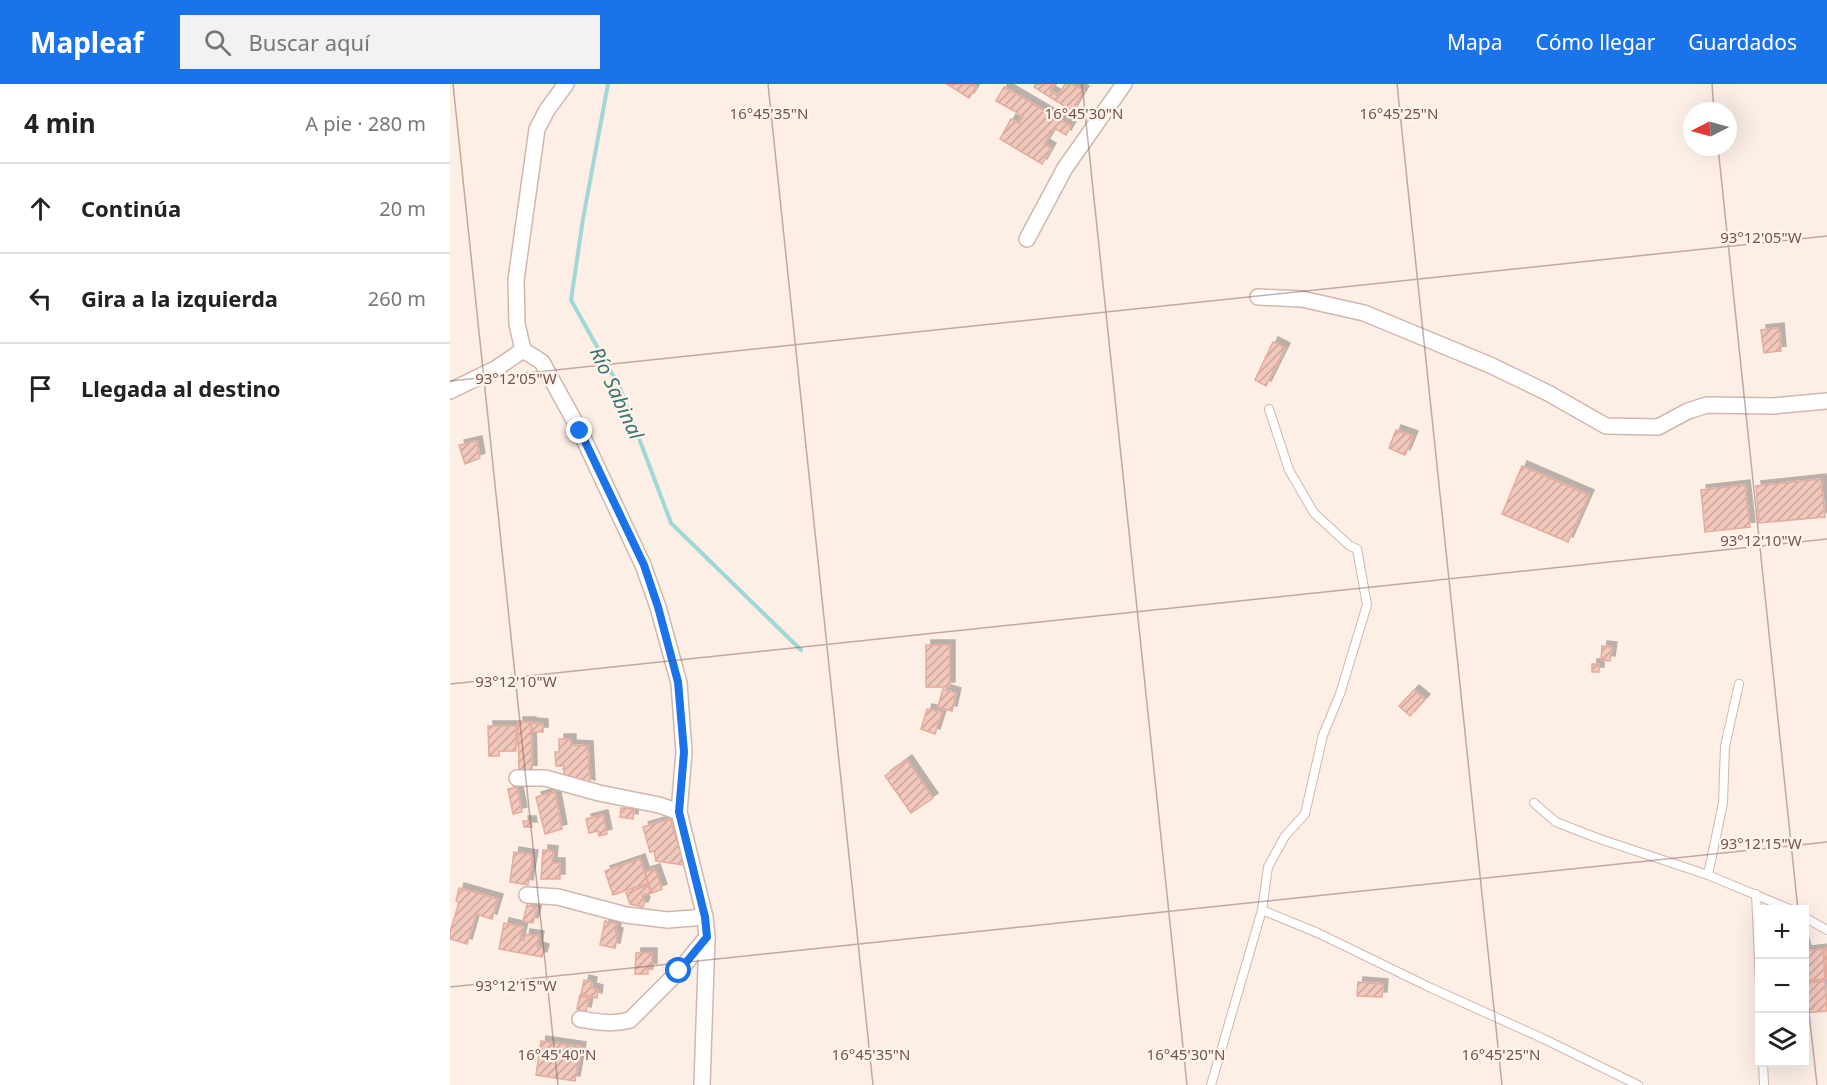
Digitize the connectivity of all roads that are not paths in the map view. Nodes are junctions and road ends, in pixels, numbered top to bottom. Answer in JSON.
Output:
{"nodes":[{"id":1,"x":566,"y":84,"type":"edge"},
{"id":2,"x":1124,"y":84,"type":"edge"},
{"id":3,"x":1027,"y":239,"type":"dead end"},
{"id":4,"x":1258,"y":297,"type":"dead end"},
{"id":5,"x":523,"y":350,"type":"junction"},
{"id":6,"x":450,"y":391,"type":"edge"},
{"id":7,"x":1827,"y":401,"type":"edge"},
{"id":8,"x":1269,"y":409,"type":"dead end"},
{"id":9,"x":1738,"y":684,"type":"dead end"},
{"id":10,"x":517,"y":778,"type":"dead end"},
{"id":11,"x":1534,"y":803,"type":"dead end"},
{"id":12,"x":679,"y":812,"type":"junction"},
{"id":13,"x":1708,"y":875,"type":"junction"},
{"id":14,"x":1756,"y":894,"type":"junction"},
{"id":15,"x":527,"y":895,"type":"dead end"},
{"id":16,"x":1782,"y":905,"type":"edge"},
{"id":17,"x":1262,"y":910,"type":"junction"},
{"id":18,"x":705,"y":917,"type":"junction"},
{"id":19,"x":1809,"y":920,"type":"edge"},
{"id":20,"x":1827,"y":930,"type":"edge"},
{"id":21,"x":707,"y":937,"type":"junction"},
{"id":22,"x":1759,"y":959,"type":"edge"},
{"id":23,"x":580,"y":1018,"type":"dead end"},
{"id":24,"x":1763,"y":1067,"type":"edge"},
{"id":25,"x":702,"y":1085,"type":"edge"},
{"id":26,"x":1211,"y":1085,"type":"edge"},
{"id":27,"x":1638,"y":1085,"type":"edge"},
{"id":28,"x":1764,"y":1085,"type":"edge"}],
"edges":[{"from":1,"to":5,"type":"street"},
{"from":2,"to":3,"type":"street"},
{"from":4,"to":7,"type":"street"},
{"from":5,"to":6,"type":"street"},
{"from":5,"to":12,"type":"street"},
{"from":8,"to":17,"type":"lane"},
{"from":9,"to":13,"type":"lane"},
{"from":10,"to":12,"type":"street"},
{"from":11,"to":13,"type":"lane"},
{"from":12,"to":18,"type":"street"},
{"from":13,"to":14,"type":"lane"},
{"from":14,"to":16,"type":"lane"},
{"from":14,"to":22,"type":"lane"},
{"from":15,"to":18,"type":"street"},
{"from":17,"to":26,"type":"lane"},
{"from":17,"to":27,"type":"lane"},
{"from":18,"to":21,"type":"street"},
{"from":19,"to":20,"type":"lane"},
{"from":21,"to":23,"type":"street"},
{"from":21,"to":25,"type":"street"},
{"from":24,"to":28,"type":"lane"}]}
